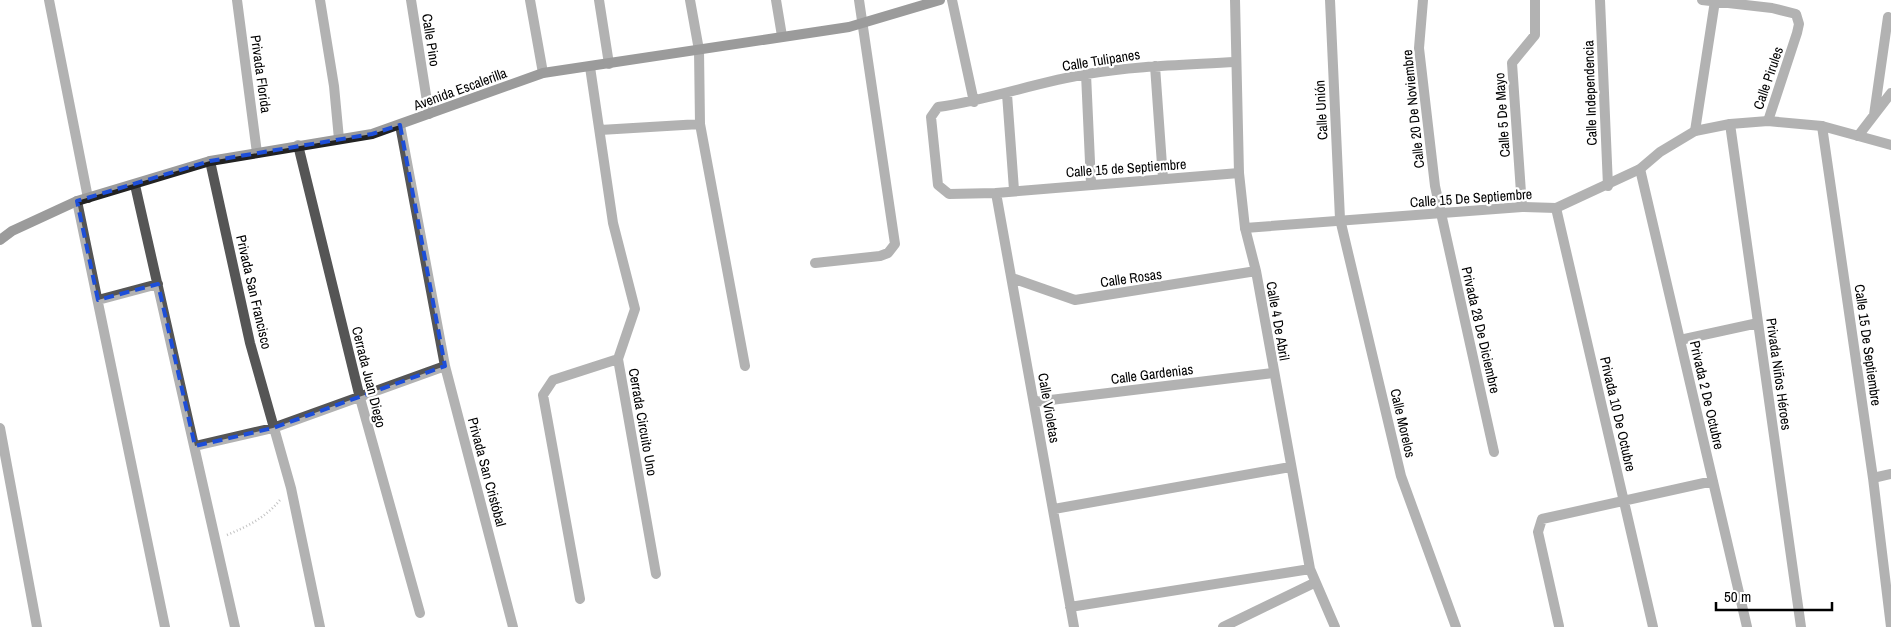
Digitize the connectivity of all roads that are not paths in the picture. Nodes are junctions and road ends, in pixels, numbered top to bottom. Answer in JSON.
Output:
{"nodes":[{"id":1,"x":49,"y":0,"type":"edge"},
{"id":2,"x":237,"y":0,"type":"edge"},
{"id":3,"x":320,"y":0,"type":"edge"},
{"id":4,"x":411,"y":0,"type":"edge"},
{"id":5,"x":530,"y":0,"type":"edge"},
{"id":6,"x":599,"y":0,"type":"edge"},
{"id":7,"x":690,"y":0,"type":"edge"},
{"id":8,"x":776,"y":0,"type":"edge"},
{"id":9,"x":859,"y":0,"type":"edge"},
{"id":10,"x":940,"y":0,"type":"edge"},
{"id":11,"x":952,"y":0,"type":"edge"},
{"id":12,"x":1235,"y":0,"type":"edge"},
{"id":13,"x":1330,"y":0,"type":"edge"},
{"id":14,"x":1423,"y":0,"type":"edge"},
{"id":15,"x":1535,"y":0,"type":"edge"},
{"id":16,"x":1600,"y":0,"type":"edge"},
{"id":17,"x":1702,"y":0,"type":"edge"},
{"id":18,"x":1715,"y":1,"type":"junction"},
{"id":19,"x":1888,"y":17,"type":"dead end"},
{"id":20,"x":863,"y":24,"type":"junction"},
{"id":21,"x":782,"y":36,"type":"junction"},
{"id":22,"x":698,"y":50,"type":"junction"},
{"id":23,"x":1235,"y":62,"type":"junction"},
{"id":24,"x":609,"y":64,"type":"junction"},
{"id":25,"x":1155,"y":66,"type":"junction"},
{"id":26,"x":590,"y":67,"type":"junction"},
{"id":27,"x":543,"y":73,"type":"junction"},
{"id":28,"x":1086,"y":74,"type":"junction"},
{"id":29,"x":1891,"y":93,"type":"edge"},
{"id":30,"x":1007,"y":94,"type":"junction"},
{"id":31,"x":974,"y":102,"type":"junction"},
{"id":32,"x":429,"y":114,"type":"junction"},
{"id":33,"x":1874,"y":115,"type":"junction"},
{"id":34,"x":1768,"y":121,"type":"junction"},
{"id":35,"x":700,"y":124,"type":"junction"},
{"id":36,"x":1730,"y":124,"type":"junction"},
{"id":37,"x":400,"y":125,"type":"junction"},
{"id":38,"x":1822,"y":126,"type":"junction"},
{"id":39,"x":600,"y":130,"type":"junction"},
{"id":40,"x":1695,"y":131,"type":"junction"},
{"id":41,"x":1858,"y":136,"type":"junction"},
{"id":42,"x":339,"y":139,"type":"junction"},
{"id":43,"x":298,"y":145,"type":"junction"},
{"id":44,"x":1891,"y":145,"type":"edge"},
{"id":45,"x":257,"y":153,"type":"junction"},
{"id":46,"x":210,"y":161,"type":"junction"},
{"id":47,"x":1640,"y":168,"type":"junction"},
{"id":48,"x":1239,"y":173,"type":"junction"},
{"id":49,"x":1163,"y":179,"type":"junction"},
{"id":50,"x":1091,"y":184,"type":"junction"},
{"id":51,"x":135,"y":185,"type":"junction"},
{"id":52,"x":1608,"y":186,"type":"junction"},
{"id":53,"x":1014,"y":190,"type":"junction"},
{"id":54,"x":996,"y":193,"type":"junction"},
{"id":55,"x":82,"y":200,"type":"junction"},
{"id":56,"x":1522,"y":207,"type":"junction"},
{"id":57,"x":1556,"y":208,"type":"junction"},
{"id":58,"x":1441,"y":215,"type":"junction"},
{"id":59,"x":1340,"y":219,"type":"junction"},
{"id":60,"x":1245,"y":228,"type":"junction"},
{"id":61,"x":0,"y":240,"type":"edge"},
{"id":62,"x":815,"y":263,"type":"dead end"},
{"id":63,"x":1256,"y":271,"type":"junction"},
{"id":64,"x":1012,"y":278,"type":"junction"},
{"id":65,"x":158,"y":284,"type":"junction"},
{"id":66,"x":98,"y":300,"type":"junction"},
{"id":67,"x":1758,"y":323,"type":"junction"},
{"id":68,"x":1680,"y":340,"type":"junction"},
{"id":69,"x":618,"y":359,"type":"junction"},
{"id":70,"x":445,"y":366,"type":"junction"},
{"id":71,"x":745,"y":366,"type":"dead end"},
{"id":72,"x":1273,"y":373,"type":"junction"},
{"id":73,"x":360,"y":398,"type":"junction"},
{"id":74,"x":1034,"y":402,"type":"junction"},
{"id":75,"x":0,"y":428,"type":"edge"},
{"id":76,"x":273,"y":428,"type":"junction"},
{"id":77,"x":195,"y":446,"type":"junction"},
{"id":78,"x":1494,"y":452,"type":"dead end"},
{"id":79,"x":1290,"y":467,"type":"junction"},
{"id":80,"x":1891,"y":474,"type":"edge"},
{"id":81,"x":1873,"y":478,"type":"junction"},
{"id":82,"x":1713,"y":481,"type":"junction"},
{"id":83,"x":1624,"y":502,"type":"junction"},
{"id":84,"x":1054,"y":509,"type":"junction"},
{"id":85,"x":1310,"y":569,"type":"junction"},
{"id":86,"x":1888,"y":569,"type":"edge"},
{"id":87,"x":656,"y":574,"type":"dead end"},
{"id":88,"x":1314,"y":583,"type":"junction"},
{"id":89,"x":580,"y":599,"type":"dead end"},
{"id":90,"x":1070,"y":607,"type":"junction"},
{"id":91,"x":420,"y":613,"type":"dead end"},
{"id":92,"x":1559,"y":626,"type":"edge"},
{"id":93,"x":37,"y":627,"type":"edge"},
{"id":94,"x":165,"y":627,"type":"edge"},
{"id":95,"x":235,"y":627,"type":"edge"},
{"id":96,"x":320,"y":627,"type":"edge"},
{"id":97,"x":513,"y":627,"type":"edge"},
{"id":98,"x":1074,"y":627,"type":"edge"},
{"id":99,"x":1223,"y":627,"type":"edge"},
{"id":100,"x":1335,"y":627,"type":"edge"},
{"id":101,"x":1456,"y":627,"type":"edge"},
{"id":102,"x":1653,"y":627,"type":"edge"},
{"id":103,"x":1747,"y":627,"type":"edge"},
{"id":104,"x":1801,"y":627,"type":"edge"},
{"id":105,"x":1891,"y":627,"type":"edge"}],
"edges":[{"from":1,"to":55,"type":"street"},
{"from":2,"to":45,"type":"street","name":"Privada Florida"},
{"from":3,"to":42,"type":"street"},
{"from":4,"to":32,"type":"street","name":"Calle Pino"},
{"from":5,"to":27,"type":"street"},
{"from":6,"to":24,"type":"street"},
{"from":7,"to":22,"type":"street"},
{"from":8,"to":21,"type":"street"},
{"from":9,"to":20,"type":"street"},
{"from":10,"to":20,"type":"main road","name":"Avenida Escalerilla"},
{"from":11,"to":31,"type":"street"},
{"from":12,"to":23,"type":"street","name":"Calle 4 De Abril"},
{"from":13,"to":59,"type":"street","name":"Calle Unión"},
{"from":14,"to":58,"type":"street","name":"Calle 20 De Noviembre"},
{"from":15,"to":56,"type":"street","name":"Calle 5 De Mayo"},
{"from":16,"to":52,"type":"street","name":"Calle Independencia"},
{"from":17,"to":18,"type":"street","name":"Calle Pirules"},
{"from":18,"to":34,"type":"street","name":"Calle Pirules"},
{"from":18,"to":40,"type":"street"},
{"from":19,"to":33,"type":"street"},
{"from":20,"to":21,"type":"main road","name":"Avenida Escalerilla"},
{"from":20,"to":62,"type":"street"},
{"from":21,"to":22,"type":"main road","name":"Avenida Escalerilla"},
{"from":22,"to":24,"type":"main road","name":"Avenida Escalerilla"},
{"from":22,"to":35,"type":"street"},
{"from":23,"to":25,"type":"street","name":"Calle Tulipanes"},
{"from":23,"to":48,"type":"street","name":"Calle 4 De Abril"},
{"from":24,"to":26,"type":"main road","name":"Avenida Escalerilla"},
{"from":25,"to":28,"type":"street","name":"Calle Tulipanes"},
{"from":25,"to":49,"type":"street"},
{"from":26,"to":27,"type":"main road","name":"Avenida Escalerilla"},
{"from":26,"to":39,"type":"street","name":"Cerrada Circuito Uno"},
{"from":27,"to":32,"type":"main road","name":"Avenida Escalerilla"},
{"from":28,"to":30,"type":"street","name":"Calle Tulipanes"},
{"from":28,"to":50,"type":"street"},
{"from":29,"to":33,"type":"street"},
{"from":30,"to":31,"type":"street","name":"Calle Tulipanes"},
{"from":30,"to":53,"type":"street"},
{"from":31,"to":54,"type":"street","name":"Calle Tulipanes"},
{"from":32,"to":37,"type":"main road","name":"Avenida Escalerilla"},
{"from":33,"to":41,"type":"street"},
{"from":34,"to":36,"type":"street","name":"Calle 15 De Septiembre"},
{"from":34,"to":38,"type":"street","name":"Calle Pirules"},
{"from":35,"to":39,"type":"street"},
{"from":35,"to":71,"type":"street"},
{"from":36,"to":40,"type":"street","name":"Calle 15 De Septiembre"},
{"from":36,"to":67,"type":"street","name":"Privada Niños Héroes"},
{"from":37,"to":42,"type":"main road","name":"Avenida Escalerilla"},
{"from":37,"to":70,"type":"street","name":"Privada San Cristóbal"},
{"from":38,"to":41,"type":"street","name":"Calle Pirules"},
{"from":38,"to":81,"type":"street","name":"Calle 15 De Septiembre"},
{"from":39,"to":69,"type":"street","name":"Cerrada Circuito Uno"},
{"from":40,"to":47,"type":"street","name":"Calle 15 De Septiembre"},
{"from":41,"to":44,"type":"street","name":"Calle Pirules"},
{"from":42,"to":43,"type":"main road","name":"Avenida Escalerilla"},
{"from":43,"to":45,"type":"main road","name":"Avenida Escalerilla"},
{"from":43,"to":73,"type":"street","name":"Cerrada Juan Diego"},
{"from":45,"to":46,"type":"main road","name":"Avenida Escalerilla"},
{"from":46,"to":51,"type":"main road","name":"Avenida Escalerilla"},
{"from":46,"to":76,"type":"street","name":"Privada San Francisco"},
{"from":47,"to":52,"type":"street","name":"Calle 15 De Septiembre"},
{"from":47,"to":68,"type":"street","name":"Privada 2 De Octubre"},
{"from":48,"to":49,"type":"street","name":"Calle 15 de Septiembre"},
{"from":48,"to":60,"type":"street","name":"Calle 4 De Abril"},
{"from":49,"to":50,"type":"street","name":"Calle 15 de Septiembre"},
{"from":50,"to":53,"type":"street","name":"Calle 15 de Septiembre"},
{"from":51,"to":55,"type":"main road","name":"Avenida Escalerilla"},
{"from":51,"to":65,"type":"street"},
{"from":52,"to":57,"type":"street","name":"Calle 15 De Septiembre"},
{"from":53,"to":54,"type":"street"},
{"from":54,"to":64,"type":"street","name":"Calle Violetas"},
{"from":55,"to":61,"type":"main road","name":"Avenida Escalerilla"},
{"from":55,"to":66,"type":"street"},
{"from":56,"to":57,"type":"street","name":"Calle 15 De Septiembre"},
{"from":56,"to":58,"type":"street","name":"Calle 15 De Septiembre"},
{"from":57,"to":83,"type":"street","name":"Privada 10 De Octubre"},
{"from":58,"to":59,"type":"street","name":"Calle 15 De Septiembre"},
{"from":58,"to":78,"type":"street","name":"Privada 28 De Diciembre"},
{"from":59,"to":60,"type":"street","name":"Calle 15 De Septiembre"},
{"from":59,"to":101,"type":"street","name":"Calle Morelos"},
{"from":60,"to":63,"type":"street","name":"Calle 4 De Abril"},
{"from":63,"to":64,"type":"street","name":"Calle Rosas"},
{"from":63,"to":72,"type":"street","name":"Calle 4 De Abril"},
{"from":64,"to":74,"type":"street","name":"Calle Violetas"},
{"from":65,"to":66,"type":"street"},
{"from":65,"to":77,"type":"street"},
{"from":66,"to":94,"type":"street"},
{"from":67,"to":68,"type":"street"},
{"from":67,"to":104,"type":"street","name":"Privada Niños Héroes"},
{"from":68,"to":82,"type":"street","name":"Privada 2 De Octubre"},
{"from":69,"to":87,"type":"street","name":"Cerrada Circuito Uno"},
{"from":69,"to":89,"type":"street"},
{"from":70,"to":73,"type":"street"},
{"from":70,"to":97,"type":"street","name":"Privada San Cristóbal"},
{"from":72,"to":74,"type":"street","name":"Calle Gardenias"},
{"from":72,"to":79,"type":"street","name":"Calle 4 De Abril"},
{"from":73,"to":76,"type":"street"},
{"from":73,"to":91,"type":"street","name":"Cerrada Juan Diego"},
{"from":74,"to":84,"type":"street","name":"Calle Violetas"},
{"from":75,"to":93,"type":"street"},
{"from":76,"to":77,"type":"street"},
{"from":76,"to":96,"type":"street","name":"Privada San Francisco"},
{"from":77,"to":95,"type":"street"},
{"from":79,"to":84,"type":"street"},
{"from":79,"to":85,"type":"street","name":"Calle 4 De Abril"},
{"from":80,"to":81,"type":"street"},
{"from":81,"to":86,"type":"street","name":"Calle 15 De Septiembre"},
{"from":82,"to":83,"type":"street"},
{"from":82,"to":103,"type":"street","name":"Privada 2 De Octubre"},
{"from":83,"to":92,"type":"street"},
{"from":83,"to":102,"type":"street","name":"Privada 10 De Octubre"},
{"from":84,"to":90,"type":"street","name":"Calle Violetas"},
{"from":85,"to":88,"type":"street","name":"Calle 4 De Abril"},
{"from":85,"to":90,"type":"street"},
{"from":86,"to":105,"type":"street","name":"Calle 15 De Septiembre"},
{"from":88,"to":99,"type":"street"},
{"from":88,"to":100,"type":"street","name":"Calle 4 De Abril"},
{"from":90,"to":98,"type":"street","name":"Calle Violetas"}]}
